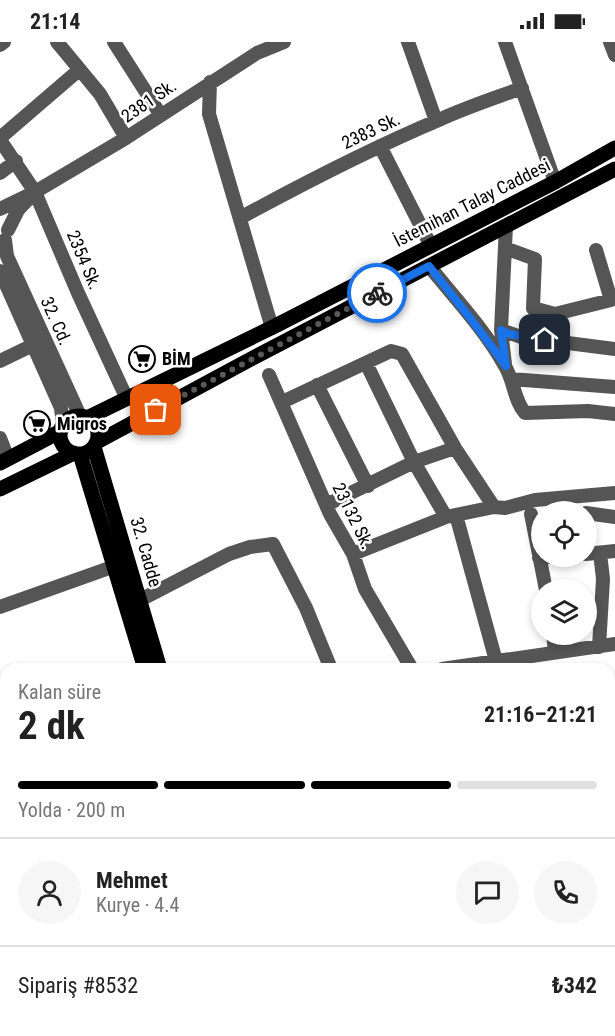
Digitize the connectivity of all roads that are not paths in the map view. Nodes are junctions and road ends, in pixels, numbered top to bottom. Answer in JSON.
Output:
{"nodes":[{"id":1,"x":4,"y":42,"type":"edge"},
{"id":2,"x":57,"y":42,"type":"edge"},
{"id":3,"x":114,"y":42,"type":"edge"},
{"id":4,"x":284,"y":42,"type":"edge"},
{"id":5,"x":408,"y":42,"type":"edge"},
{"id":6,"x":505,"y":42,"type":"edge"},
{"id":7,"x":610,"y":42,"type":"edge"},
{"id":8,"x":0,"y":45,"type":"edge"},
{"id":9,"x":253,"y":47,"type":"edge"},
{"id":10,"x":615,"y":55,"type":"edge"},
{"id":11,"x":80,"y":70,"type":"junction"},
{"id":12,"x":210,"y":82,"type":"junction"},
{"id":13,"x":522,"y":88,"type":"junction"},
{"id":14,"x":160,"y":114,"type":"junction"},
{"id":15,"x":436,"y":121,"type":"junction"},
{"id":16,"x":126,"y":138,"type":"junction"},
{"id":17,"x":0,"y":139,"type":"edge"},
{"id":18,"x":380,"y":146,"type":"junction"},
{"id":19,"x":615,"y":148,"type":"edge"},
{"id":20,"x":16,"y":161,"type":"junction"},
{"id":21,"x":615,"y":169,"type":"edge"},
{"id":22,"x":0,"y":173,"type":"edge"},
{"id":23,"x":555,"y":182,"type":"junction"},
{"id":24,"x":35,"y":192,"type":"junction"},
{"id":25,"x":0,"y":209,"type":"edge"},
{"id":26,"x":240,"y":218,"type":"junction"},
{"id":27,"x":506,"y":226,"type":"junction"},
{"id":28,"x":3,"y":233,"type":"edge"},
{"id":29,"x":431,"y":246,"type":"junction"},
{"id":30,"x":505,"y":248,"type":"junction"},
{"id":31,"x":596,"y":250,"type":"dead end"},
{"id":32,"x":429,"y":266,"type":"junction"},
{"id":33,"x":0,"y":271,"type":"edge"},
{"id":34,"x":272,"y":328,"type":"junction"},
{"id":35,"x":501,"y":330,"type":"junction"},
{"id":36,"x":33,"y":345,"type":"junction"},
{"id":37,"x":615,"y":349,"type":"edge"},
{"id":38,"x":0,"y":361,"type":"edge"},
{"id":39,"x":366,"y":363,"type":"junction"},
{"id":40,"x":508,"y":373,"type":"junction"},
{"id":41,"x":269,"y":375,"type":"dead end"},
{"id":42,"x":317,"y":385,"type":"junction"},
{"id":43,"x":615,"y":387,"type":"edge"},
{"id":44,"x":127,"y":399,"type":"junction"},
{"id":45,"x":282,"y":402,"type":"junction"},
{"id":46,"x":615,"y":414,"type":"edge"},
{"id":47,"x":84,"y":417,"type":"junction"},
{"id":48,"x":62,"y":428,"type":"junction"},
{"id":49,"x":0,"y":438,"type":"edge"},
{"id":50,"x":96,"y":444,"type":"junction"},
{"id":51,"x":455,"y":448,"type":"junction"},
{"id":52,"x":77,"y":454,"type":"junction"},
{"id":53,"x":4,"y":461,"type":"edge"},
{"id":54,"x":414,"y":462,"type":"junction"},
{"id":55,"x":368,"y":486,"type":"junction"},
{"id":56,"x":0,"y":489,"type":"edge"},
{"id":57,"x":615,"y":493,"type":"edge"},
{"id":58,"x":326,"y":505,"type":"junction"},
{"id":59,"x":500,"y":507,"type":"junction"},
{"id":60,"x":531,"y":513,"type":"edge"},
{"id":61,"x":597,"y":515,"type":"edge"},
{"id":62,"x":451,"y":516,"type":"junction"},
{"id":63,"x":615,"y":517,"type":"edge"},
{"id":64,"x":615,"y":551,"type":"edge"},
{"id":65,"x":597,"y":553,"type":"edge"},
{"id":66,"x":353,"y":554,"type":"junction"},
{"id":67,"x":597,"y":564,"type":"edge"},
{"id":68,"x":115,"y":566,"type":"junction"},
{"id":69,"x":140,"y":600,"type":"junction"},
{"id":70,"x":0,"y":608,"type":"edge"},
{"id":71,"x":615,"y":644,"type":"edge"},
{"id":72,"x":554,"y":645,"type":"edge"},
{"id":73,"x":599,"y":647,"type":"junction"},
{"id":74,"x":555,"y":652,"type":"junction"},
{"id":75,"x":496,"y":661,"type":"junction"},
{"id":76,"x":540,"y":662,"type":"edge"},
{"id":77,"x":143,"y":663,"type":"edge"},
{"id":78,"x":158,"y":663,"type":"edge"},
{"id":79,"x":329,"y":663,"type":"edge"},
{"id":80,"x":408,"y":663,"type":"edge"},
{"id":81,"x":482,"y":663,"type":"edge"}],
"edges":[{"from":1,"to":8,"type":"street"},
{"from":2,"to":11,"type":"street"},
{"from":3,"to":14,"type":"street"},
{"from":4,"to":9,"type":"street","name":"2381 Sk."},
{"from":5,"to":15,"type":"street"},
{"from":6,"to":13,"type":"street"},
{"from":7,"to":10,"type":"street"},
{"from":9,"to":12,"type":"street","name":"2381 Sk."},
{"from":11,"to":16,"type":"street"},
{"from":11,"to":17,"type":"street"},
{"from":12,"to":14,"type":"street","name":"2381 Sk."},
{"from":12,"to":26,"type":"street"},
{"from":13,"to":15,"type":"street","name":"2383 Sk."},
{"from":13,"to":23,"type":"street"},
{"from":14,"to":16,"type":"street","name":"2381 Sk."},
{"from":15,"to":18,"type":"street","name":"2383 Sk."},
{"from":16,"to":24,"type":"street","name":"2381 Sk."},
{"from":17,"to":20,"type":"street","name":"2354 Sk."},
{"from":18,"to":26,"type":"street","name":"2383 Sk."},
{"from":18,"to":29,"type":"street"},
{"from":19,"to":23,"type":"main road","name":"İstemihan Talay Caddesi"},
{"from":20,"to":22,"type":"street"},
{"from":20,"to":24,"type":"street","name":"2354 Sk."},
{"from":21,"to":27,"type":"main road","name":"İstemihan Talay Caddesi"},
{"from":23,"to":29,"type":"main road","name":"İstemihan Talay Caddesi"},
{"from":24,"to":25,"type":"street"},
{"from":24,"to":28,"type":"street","name":"32. Cd."},
{"from":24,"to":44,"type":"street","name":"2354 Sk."},
{"from":26,"to":34,"type":"street"},
{"from":27,"to":30,"type":"street"},
{"from":27,"to":32,"type":"main road","name":"İstemihan Talay Caddesi"},
{"from":28,"to":47,"type":"street","name":"32. Cd."},
{"from":29,"to":34,"type":"main road","name":"İstemihan Talay Caddesi"},
{"from":30,"to":31,"type":"street"},
{"from":30,"to":35,"type":"street"},
{"from":32,"to":40,"type":"street"},
{"from":32,"to":50,"type":"main road","name":"İstemihan Talay Caddesi"},
{"from":33,"to":36,"type":"street","name":"32. Cd."},
{"from":34,"to":44,"type":"main road","name":"İstemihan Talay Caddesi"},
{"from":35,"to":37,"type":"street"},
{"from":35,"to":40,"type":"street"},
{"from":36,"to":38,"type":"street"},
{"from":36,"to":48,"type":"street","name":"32. Cd."},
{"from":39,"to":42,"type":"street"},
{"from":39,"to":51,"type":"street"},
{"from":39,"to":54,"type":"street"},
{"from":40,"to":43,"type":"street"},
{"from":40,"to":46,"type":"street"},
{"from":41,"to":45,"type":"street","name":"23132 Sk."},
{"from":42,"to":45,"type":"street"},
{"from":42,"to":55,"type":"street"},
{"from":44,"to":47,"type":"main road","name":"İstemihan Talay Caddesi"},
{"from":45,"to":58,"type":"street","name":"23132 Sk."},
{"from":47,"to":48,"type":"main road"},
{"from":47,"to":50,"type":"main road"},
{"from":48,"to":52,"type":"main road"},
{"from":48,"to":53,"type":"main road"},
{"from":49,"to":53,"type":"street"},
{"from":50,"to":52,"type":"main road"},
{"from":50,"to":69,"type":"main road","name":"32. Cadde"},
{"from":51,"to":54,"type":"street"},
{"from":51,"to":59,"type":"street"},
{"from":52,"to":56,"type":"main road"},
{"from":52,"to":68,"type":"main road","name":"32. Cadde"},
{"from":54,"to":55,"type":"street"},
{"from":54,"to":62,"type":"street"},
{"from":55,"to":58,"type":"street"},
{"from":57,"to":59,"type":"street"},
{"from":58,"to":66,"type":"street","name":"23132 Sk."},
{"from":59,"to":60,"type":"street"},
{"from":59,"to":62,"type":"street"},
{"from":61,"to":63,"type":"street"},
{"from":62,"to":66,"type":"street"},
{"from":62,"to":75,"type":"street"},
{"from":64,"to":65,"type":"street"},
{"from":66,"to":80,"type":"street","name":"23132 Sk."},
{"from":67,"to":73,"type":"street"},
{"from":68,"to":70,"type":"street"},
{"from":68,"to":77,"type":"main road","name":"32. Cadde"},
{"from":69,"to":78,"type":"main road","name":"32. Cadde"},
{"from":69,"to":79,"type":"street"},
{"from":71,"to":73,"type":"street"},
{"from":72,"to":74,"type":"street"},
{"from":73,"to":74,"type":"street"},
{"from":74,"to":76,"type":"street"},
{"from":75,"to":76,"type":"street"},
{"from":75,"to":81,"type":"street"}]}
